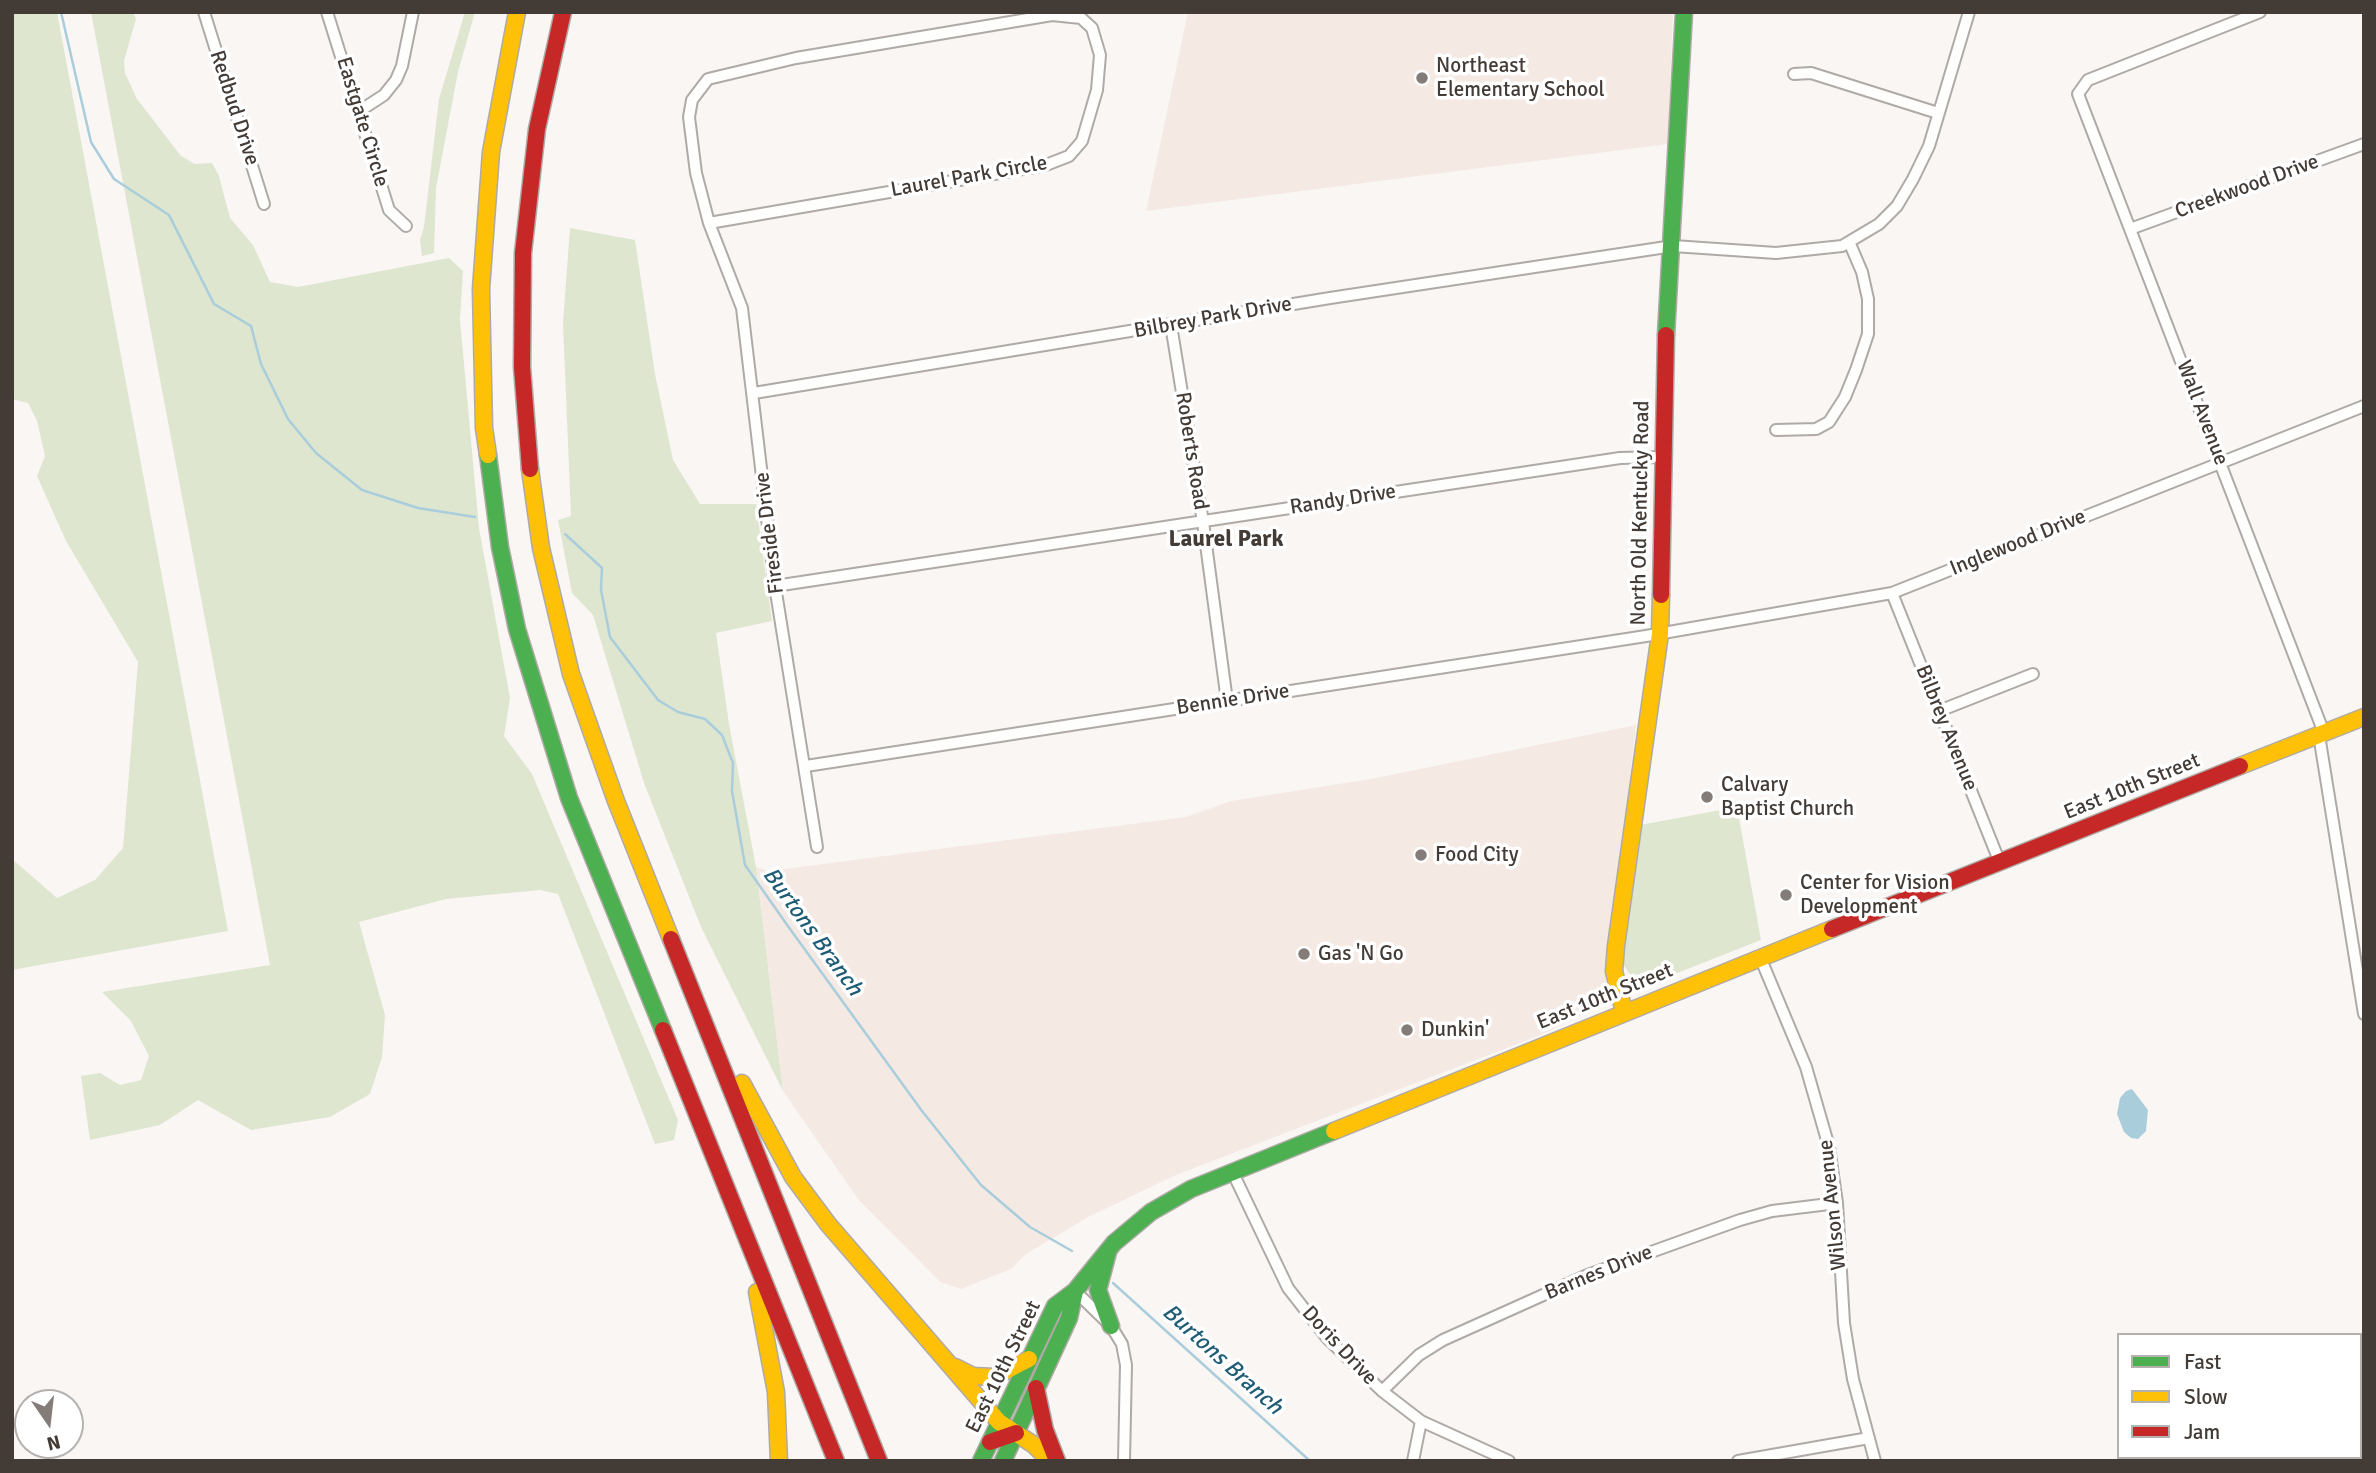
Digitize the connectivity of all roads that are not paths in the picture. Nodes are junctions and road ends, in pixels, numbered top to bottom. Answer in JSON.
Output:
{"nodes":[{"id":1,"x":204,"y":12,"type":"edge"},
{"id":2,"x":327,"y":12,"type":"edge"},
{"id":3,"x":413,"y":12,"type":"edge"},
{"id":4,"x":517,"y":12,"type":"edge"},
{"id":5,"x":563,"y":12,"type":"edge"},
{"id":6,"x":1684,"y":12,"type":"edge"},
{"id":7,"x":1969,"y":12,"type":"edge"},
{"id":8,"x":2260,"y":12,"type":"edge"},
{"id":9,"x":1794,"y":74,"type":"dead end"},
{"id":10,"x":358,"y":112,"type":"junction"},
{"id":11,"x":1938,"y":113,"type":"junction"},
{"id":12,"x":2364,"y":144,"type":"edge"},
{"id":13,"x":264,"y":204,"type":"dead end"},
{"id":14,"x":709,"y":223,"type":"junction"},
{"id":15,"x":406,"y":226,"type":"dead end"},
{"id":16,"x":2130,"y":229,"type":"junction"},
{"id":17,"x":1850,"y":244,"type":"junction"},
{"id":18,"x":1673,"y":246,"type":"junction"},
{"id":19,"x":1171,"y":325,"type":"junction"},
{"id":20,"x":754,"y":393,"type":"junction"},
{"id":21,"x":2364,"y":406,"type":"edge"},
{"id":22,"x":1776,"y":429,"type":"dead end"},
{"id":23,"x":1662,"y":457,"type":"junction"},
{"id":24,"x":2221,"y":463,"type":"junction"},
{"id":25,"x":1203,"y":522,"type":"junction"},
{"id":26,"x":775,"y":586,"type":"junction"},
{"id":27,"x":1892,"y":593,"type":"junction"},
{"id":28,"x":1660,"y":634,"type":"junction"},
{"id":29,"x":2033,"y":674,"type":"dead end"},
{"id":30,"x":1227,"y":701,"type":"junction"},
{"id":31,"x":1939,"y":711,"type":"junction"},
{"id":32,"x":2364,"y":718,"type":"edge"},
{"id":33,"x":2322,"y":734,"type":"junction"},
{"id":34,"x":806,"y":766,"type":"junction"},
{"id":35,"x":817,"y":846,"type":"dead end"},
{"id":36,"x":2000,"y":863,"type":"junction"},
{"id":37,"x":1760,"y":957,"type":"junction"},
{"id":38,"x":685,"y":974,"type":"junction"},
{"id":39,"x":1624,"y":1012,"type":"junction"},
{"id":40,"x":2364,"y":1014,"type":"edge"},
{"id":41,"x":696,"y":1111,"type":"junction"},
{"id":42,"x":1232,"y":1171,"type":"junction"},
{"id":43,"x":1837,"y":1203,"type":"junction"},
{"id":44,"x":1114,"y":1243,"type":"junction"},
{"id":45,"x":1075,"y":1291,"type":"junction"},
{"id":46,"x":1111,"y":1326,"type":"junction"},
{"id":47,"x":1029,"y":1359,"type":"junction"},
{"id":48,"x":951,"y":1365,"type":"junction"},
{"id":49,"x":1036,"y":1388,"type":"junction"},
{"id":50,"x":1381,"y":1391,"type":"junction"},
{"id":51,"x":1421,"y":1421,"type":"junction"},
{"id":52,"x":999,"y":1422,"type":"junction"},
{"id":53,"x":1016,"y":1433,"type":"junction"},
{"id":54,"x":1869,"y":1438,"type":"junction"},
{"id":55,"x":990,"y":1442,"type":"junction"},
{"id":56,"x":779,"y":1461,"type":"edge"},
{"id":57,"x":836,"y":1461,"type":"edge"},
{"id":58,"x":879,"y":1461,"type":"edge"},
{"id":59,"x":982,"y":1461,"type":"edge"},
{"id":60,"x":1003,"y":1461,"type":"edge"},
{"id":61,"x":1050,"y":1461,"type":"edge"},
{"id":62,"x":1057,"y":1461,"type":"edge"},
{"id":63,"x":1124,"y":1461,"type":"edge"},
{"id":64,"x":1413,"y":1461,"type":"edge"},
{"id":65,"x":1508,"y":1461,"type":"edge"},
{"id":66,"x":1738,"y":1461,"type":"edge"},
{"id":67,"x":1875,"y":1461,"type":"edge"}],
"edges":[{"from":1,"to":13,"type":"street","name":"Redbud Drive"},
{"from":2,"to":10,"type":"street","name":"Eastgate Circle"},
{"from":3,"to":10,"type":"street"},
{"from":4,"to":41,"type":"main road"},
{"from":5,"to":38,"type":"main road"},
{"from":6,"to":18,"type":"main road","name":"North Old Kentucky Road"},
{"from":7,"to":11,"type":"street"},
{"from":8,"to":16,"type":"street","name":"Wall Avenue"},
{"from":9,"to":11,"type":"street"},
{"from":10,"to":15,"type":"street","name":"Eastgate Circle"},
{"from":11,"to":17,"type":"street"},
{"from":12,"to":16,"type":"street","name":"Creekwood Drive"},
{"from":14,"to":14,"type":"street","name":"Laurel Park Circle"},
{"from":14,"to":20,"type":"street","name":"Fireside Drive"},
{"from":16,"to":24,"type":"street","name":"Wall Avenue"},
{"from":17,"to":18,"type":"street","name":"Bilbrey Park Drive"},
{"from":17,"to":22,"type":"street"},
{"from":18,"to":19,"type":"street","name":"Bilbrey Park Drive"},
{"from":18,"to":23,"type":"main road","name":"North Old Kentucky Road"},
{"from":19,"to":20,"type":"street","name":"Bilbrey Park Drive"},
{"from":19,"to":25,"type":"street","name":"Roberts Road"},
{"from":20,"to":26,"type":"street","name":"Fireside Drive"},
{"from":21,"to":24,"type":"street","name":"Inglewood Drive"},
{"from":23,"to":25,"type":"street","name":"Randy Drive"},
{"from":23,"to":28,"type":"main road","name":"North Old Kentucky Road"},
{"from":24,"to":27,"type":"street","name":"Inglewood Drive"},
{"from":24,"to":33,"type":"street","name":"Wall Avenue"},
{"from":25,"to":26,"type":"street","name":"Randy Drive"},
{"from":25,"to":30,"type":"street","name":"Roberts Road"},
{"from":26,"to":34,"type":"street","name":"Fireside Drive"},
{"from":27,"to":28,"type":"street","name":"Inglewood Drive"},
{"from":27,"to":31,"type":"street","name":"Bilbrey Avenue"},
{"from":28,"to":30,"type":"street","name":"Bennie Drive"},
{"from":28,"to":39,"type":"main road","name":"North Old Kentucky Road"},
{"from":29,"to":31,"type":"street"},
{"from":30,"to":34,"type":"street","name":"Bennie Drive"},
{"from":31,"to":36,"type":"street","name":"Bilbrey Avenue"},
{"from":32,"to":33,"type":"main road","name":"East 10th Street"},
{"from":33,"to":36,"type":"main road","name":"East 10th Street"},
{"from":33,"to":40,"type":"street","name":"Wall Avenue"},
{"from":34,"to":35,"type":"street","name":"Fireside Drive"},
{"from":36,"to":37,"type":"main road","name":"East 10th Street"},
{"from":37,"to":39,"type":"main road","name":"East 10th Street"},
{"from":37,"to":43,"type":"street","name":"Wilson Avenue"},
{"from":38,"to":48,"type":"main road"},
{"from":38,"to":58,"type":"main road"},
{"from":39,"to":42,"type":"main road","name":"East 10th Street"},
{"from":41,"to":56,"type":"main road"},
{"from":41,"to":57,"type":"main road"},
{"from":42,"to":44,"type":"main road","name":"East 10th Street"},
{"from":42,"to":50,"type":"street","name":"Doris Drive"},
{"from":43,"to":50,"type":"street","name":"Barnes Drive"},
{"from":43,"to":54,"type":"street","name":"Wilson Avenue"},
{"from":44,"to":45,"type":"main road","name":"East 10th Street"},
{"from":44,"to":46,"type":"main road"},
{"from":45,"to":46,"type":"street"},
{"from":45,"to":47,"type":"main road","name":"East 10th Street"},
{"from":45,"to":49,"type":"main road","name":"East 10th Street"},
{"from":46,"to":63,"type":"street"},
{"from":47,"to":48,"type":"main road"},
{"from":47,"to":52,"type":"main road","name":"East 10th Street"},
{"from":48,"to":52,"type":"main road"},
{"from":49,"to":53,"type":"main road","name":"East 10th Street"},
{"from":49,"to":62,"type":"main road"},
{"from":50,"to":51,"type":"street","name":"Doris Drive"},
{"from":51,"to":64,"type":"street"},
{"from":51,"to":65,"type":"street","name":"Doris Drive"},
{"from":52,"to":53,"type":"main road"},
{"from":52,"to":55,"type":"main road","name":"East 10th Street"},
{"from":53,"to":55,"type":"main road"},
{"from":53,"to":60,"type":"main road","name":"East 10th Street"},
{"from":53,"to":61,"type":"main road"},
{"from":54,"to":66,"type":"street"},
{"from":54,"to":67,"type":"street","name":"Wilson Avenue"},
{"from":55,"to":59,"type":"main road","name":"East 10th Street"}]}
